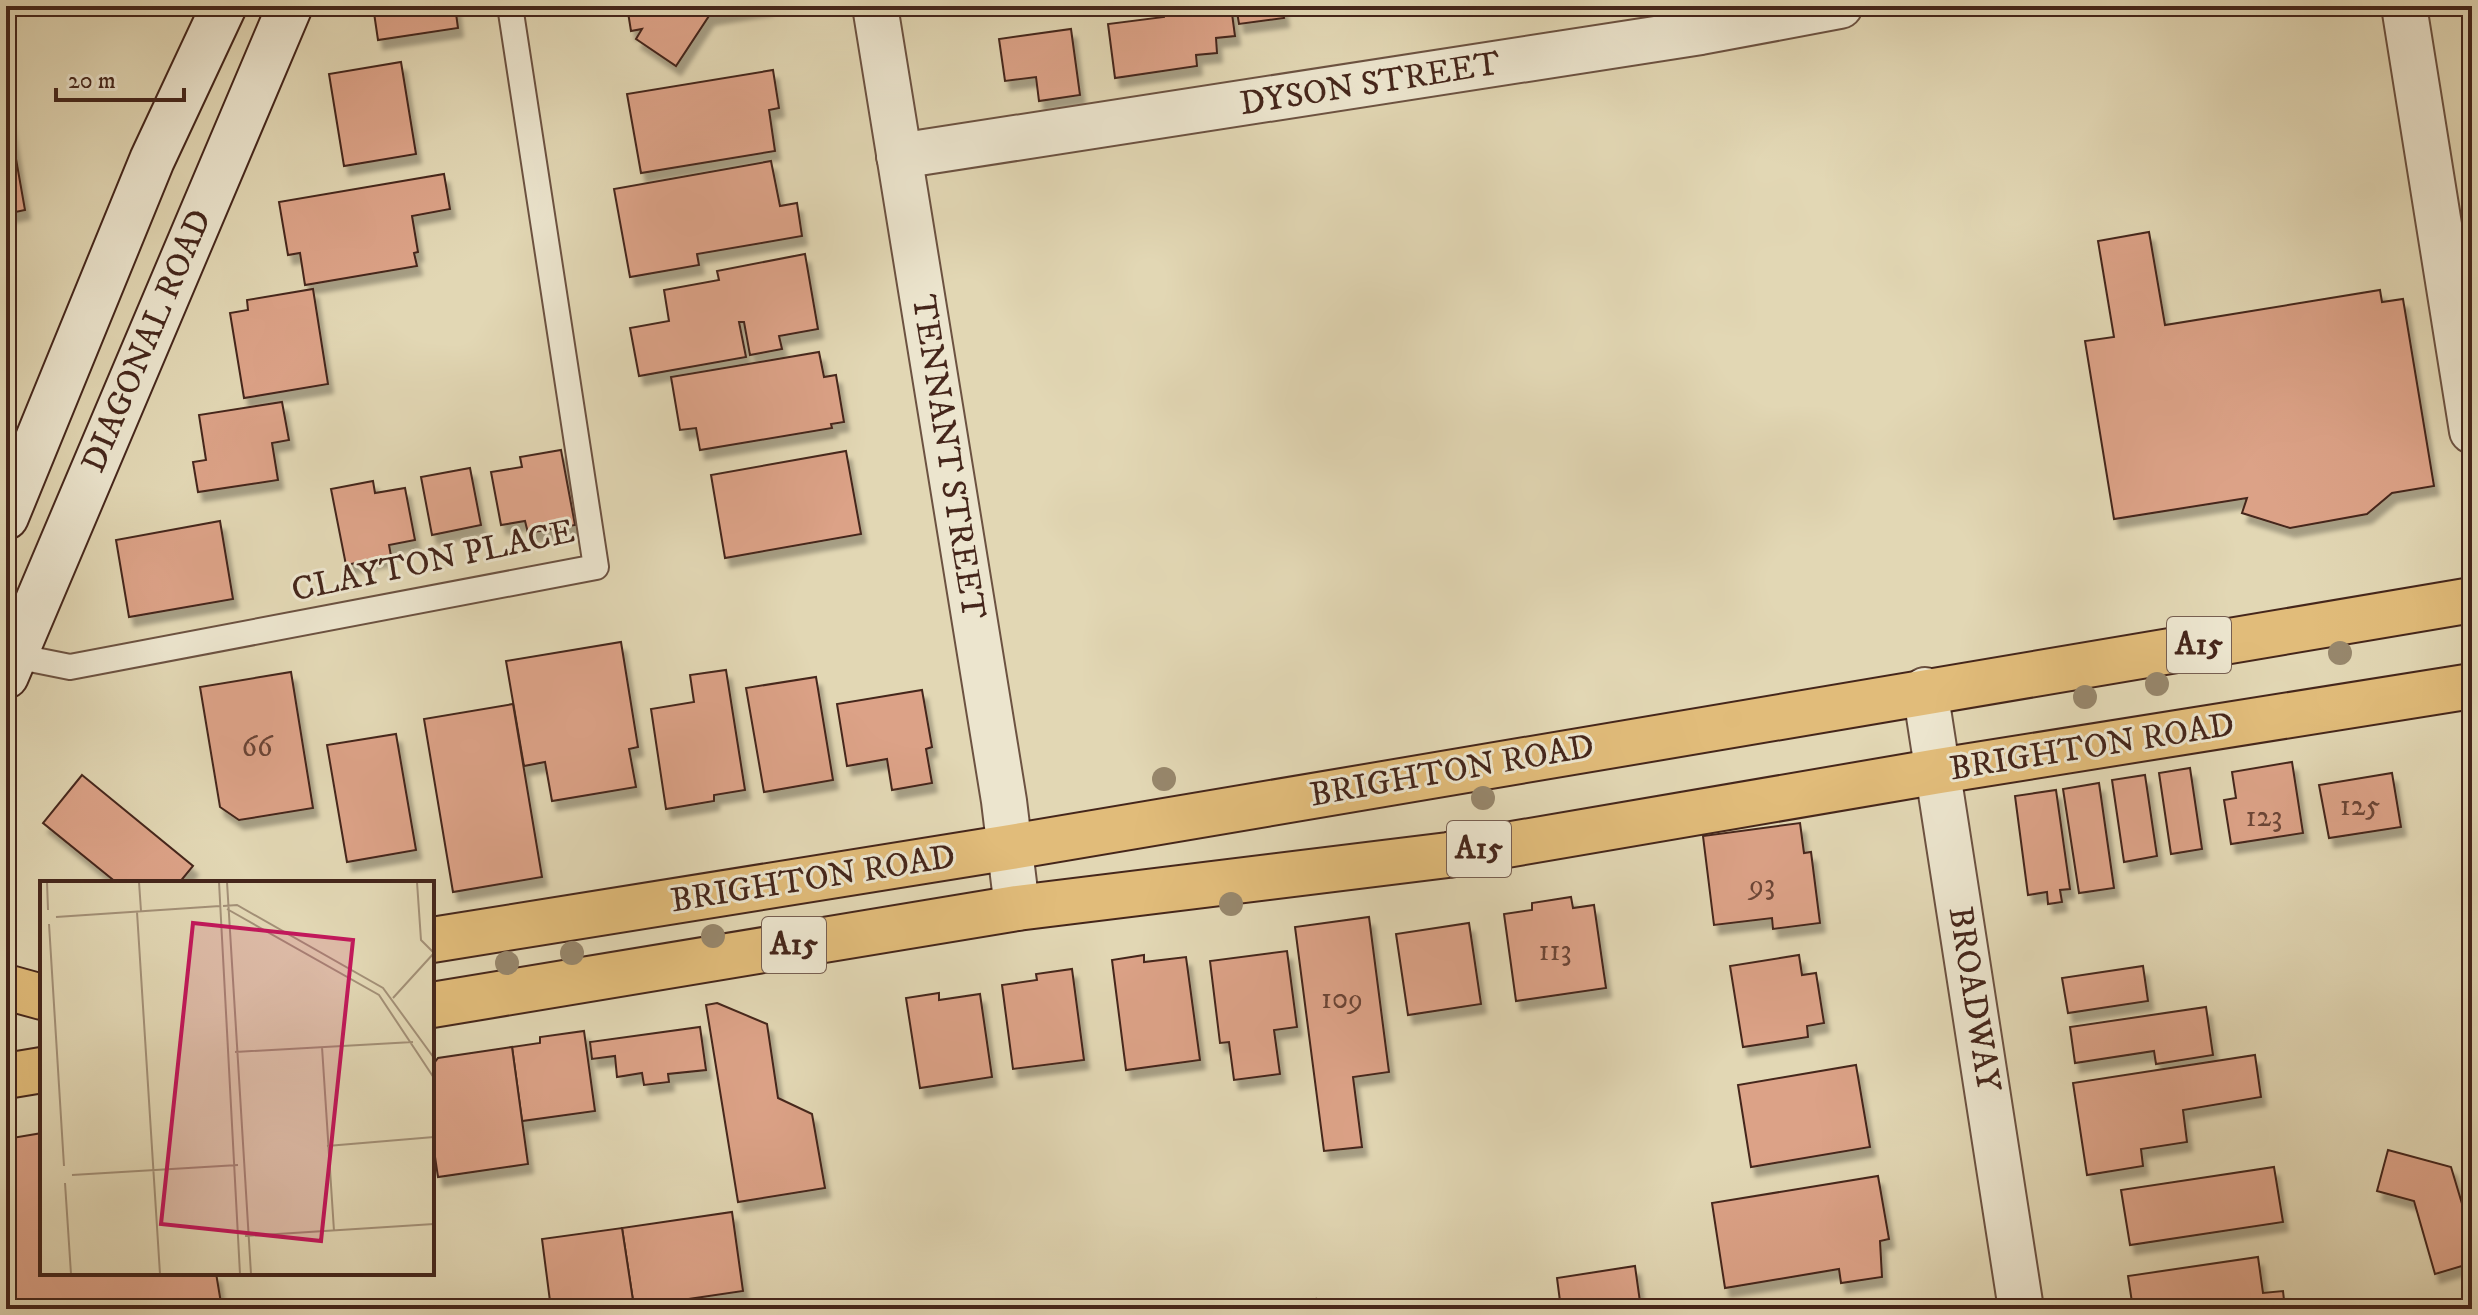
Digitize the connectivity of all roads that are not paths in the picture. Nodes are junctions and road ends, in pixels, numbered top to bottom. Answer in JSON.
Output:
{"nodes":[{"id":1,"x":224,"y":6,"type":"edge"},
{"id":2,"x":290,"y":6,"type":"edge"},
{"id":3,"x":510,"y":6,"type":"edge"},
{"id":4,"x":875,"y":6,"type":"edge"},
{"id":5,"x":1840,"y":6,"type":"edge"},
{"id":6,"x":2404,"y":6,"type":"edge"},
{"id":7,"x":1699,"y":19,"type":"edge"},
{"id":8,"x":899,"y":156,"type":"junction"},
{"id":9,"x":2472,"y":431,"type":"edge"},
{"id":10,"x":6,"y":517,"type":"edge"},
{"id":11,"x":2472,"y":600,"type":"edge"},
{"id":12,"x":10,"y":666,"type":"edge"},
{"id":13,"x":2472,"y":686,"type":"edge"},
{"id":14,"x":1925,"y":690,"type":"junction"},
{"id":15,"x":1939,"y":771,"type":"junction"},
{"id":16,"x":1011,"y":847,"type":"junction"},
{"id":17,"x":1017,"y":908,"type":"junction"},
{"id":18,"x":434,"y":940,"type":"edge"},
{"id":19,"x":6,"y":987,"type":"edge"},
{"id":20,"x":40,"y":996,"type":"edge"},
{"id":21,"x":40,"y":1003,"type":"edge"},
{"id":22,"x":434,"y":1005,"type":"edge"},
{"id":23,"x":6,"y":1010,"type":"edge"},
{"id":24,"x":40,"y":1070,"type":"edge"},
{"id":25,"x":6,"y":1076,"type":"edge"},
{"id":26,"x":2021,"y":1309,"type":"edge"}],
"edges":[{"from":1,"to":10,"type":"street","name":"DIAGONAL ROAD"},
{"from":2,"to":12,"type":"street","name":"DIAGONAL ROAD"},
{"from":3,"to":12,"type":"lane","name":"CLAYTON PLACE"},
{"from":4,"to":8,"type":"street","name":"TENNANT STREET"},
{"from":5,"to":7,"type":"street","name":"DYSON STREET"},
{"from":6,"to":9,"type":"street"},
{"from":7,"to":8,"type":"street","name":"DYSON STREET"},
{"from":8,"to":16,"type":"street","name":"TENNANT STREET"},
{"from":11,"to":14,"type":"main road","name":"BRIGHTON ROAD","number":"A15"},
{"from":13,"to":15,"type":"main road","name":"BRIGHTON ROAD","number":"A15"},
{"from":14,"to":15,"type":"street","name":"BROADWAY"},
{"from":14,"to":16,"type":"main road","name":"BRIGHTON ROAD","number":"A15"},
{"from":15,"to":17,"type":"main road","name":"BRIGHTON ROAD","number":"A15"},
{"from":15,"to":26,"type":"street","name":"BROADWAY"},
{"from":16,"to":17,"type":"street","name":"TENNANT STREET"},
{"from":16,"to":18,"type":"main road","name":"BRIGHTON ROAD","number":"A15"},
{"from":17,"to":22,"type":"main road","name":"BRIGHTON ROAD","number":"A15"},
{"from":19,"to":20,"type":"main road"},
{"from":21,"to":23,"type":"main road"},
{"from":24,"to":25,"type":"main road"}]}
